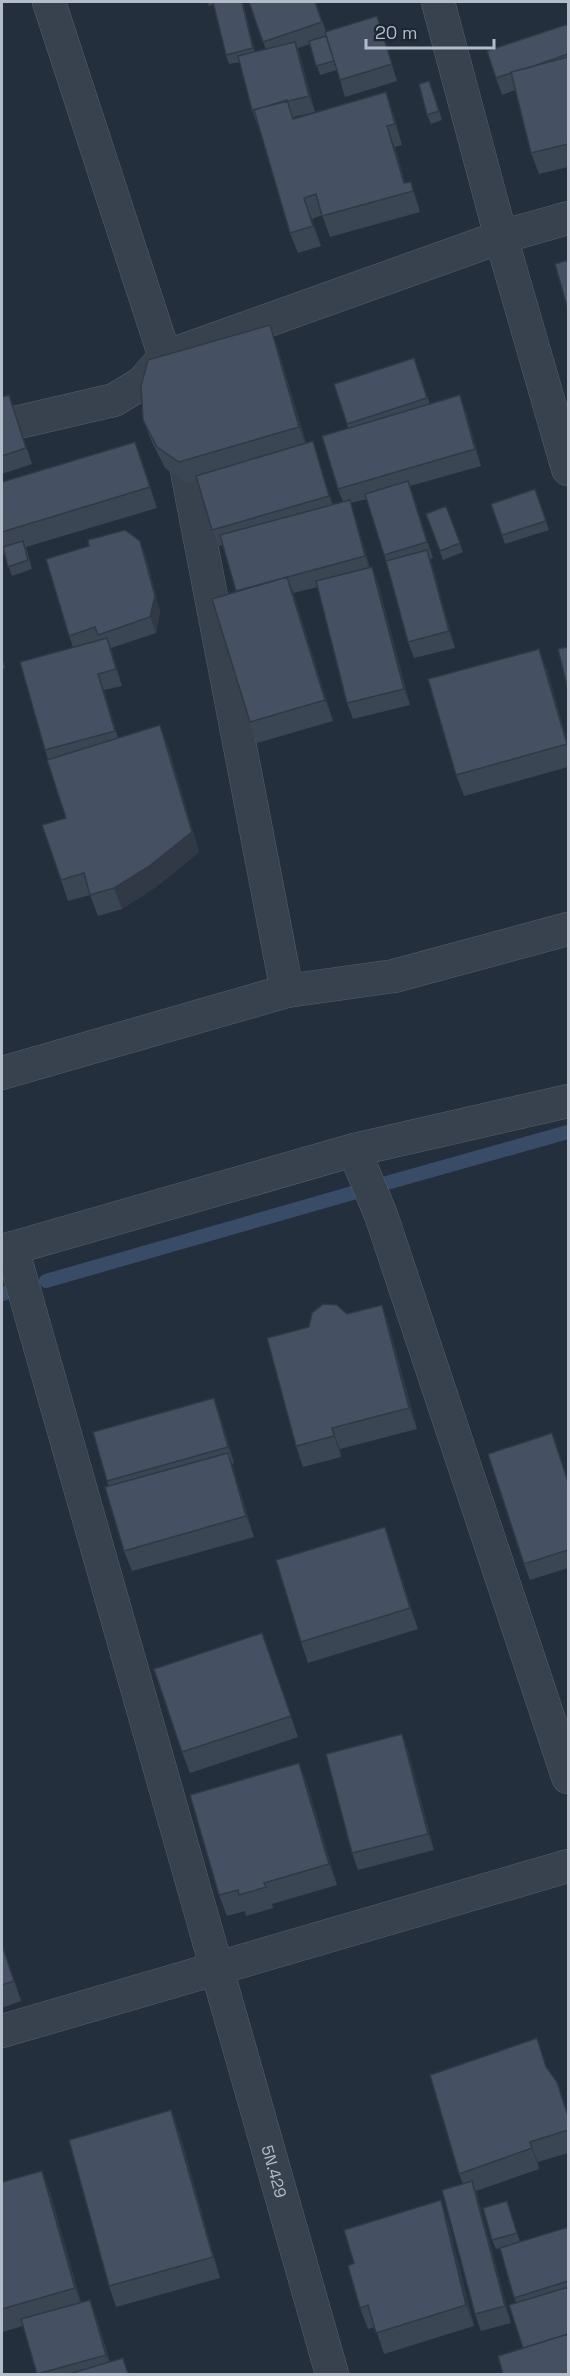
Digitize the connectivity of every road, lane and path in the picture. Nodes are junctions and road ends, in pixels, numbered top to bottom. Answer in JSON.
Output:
{"nodes":[{"id":1,"x":49,"y":2,"type":"edge"},
{"id":2,"x":438,"y":2,"type":"edge"},
{"id":3,"x":568,"y":218,"type":"edge"},
{"id":4,"x":501,"y":237,"type":"junction"},
{"id":5,"x":165,"y":357,"type":"junction"},
{"id":6,"x":2,"y":426,"type":"edge"},
{"id":7,"x":568,"y":470,"type":"edge"},
{"id":8,"x":568,"y":929,"type":"edge"},
{"id":9,"x":287,"y":991,"type":"junction"},
{"id":10,"x":2,"y":1073,"type":"edge"},
{"id":11,"x":568,"y":1101,"type":"edge"},
{"id":12,"x":354,"y":1150,"type":"junction"},
{"id":13,"x":7,"y":1249,"type":"edge"},
{"id":14,"x":568,"y":1777,"type":"edge"},
{"id":15,"x":568,"y":1866,"type":"edge"},
{"id":16,"x":217,"y":1968,"type":"junction"},
{"id":17,"x":2,"y":2031,"type":"edge"},
{"id":18,"x":332,"y":2374,"type":"edge"}],
"edges":[{"from":1,"to":5,"type":"street"},
{"from":2,"to":4,"type":"street"},
{"from":3,"to":4,"type":"street"},
{"from":4,"to":5,"type":"street"},
{"from":4,"to":7,"type":"street"},
{"from":5,"to":6,"type":"street"},
{"from":5,"to":9,"type":"street"},
{"from":8,"to":9,"type":"street"},
{"from":9,"to":10,"type":"street"},
{"from":11,"to":12,"type":"street"},
{"from":12,"to":13,"type":"street"},
{"from":12,"to":14,"type":"street"},
{"from":13,"to":16,"type":"street","name":"5N.429"},
{"from":15,"to":16,"type":"street"},
{"from":16,"to":17,"type":"street"},
{"from":16,"to":18,"type":"street","name":"5N.429"}]}
